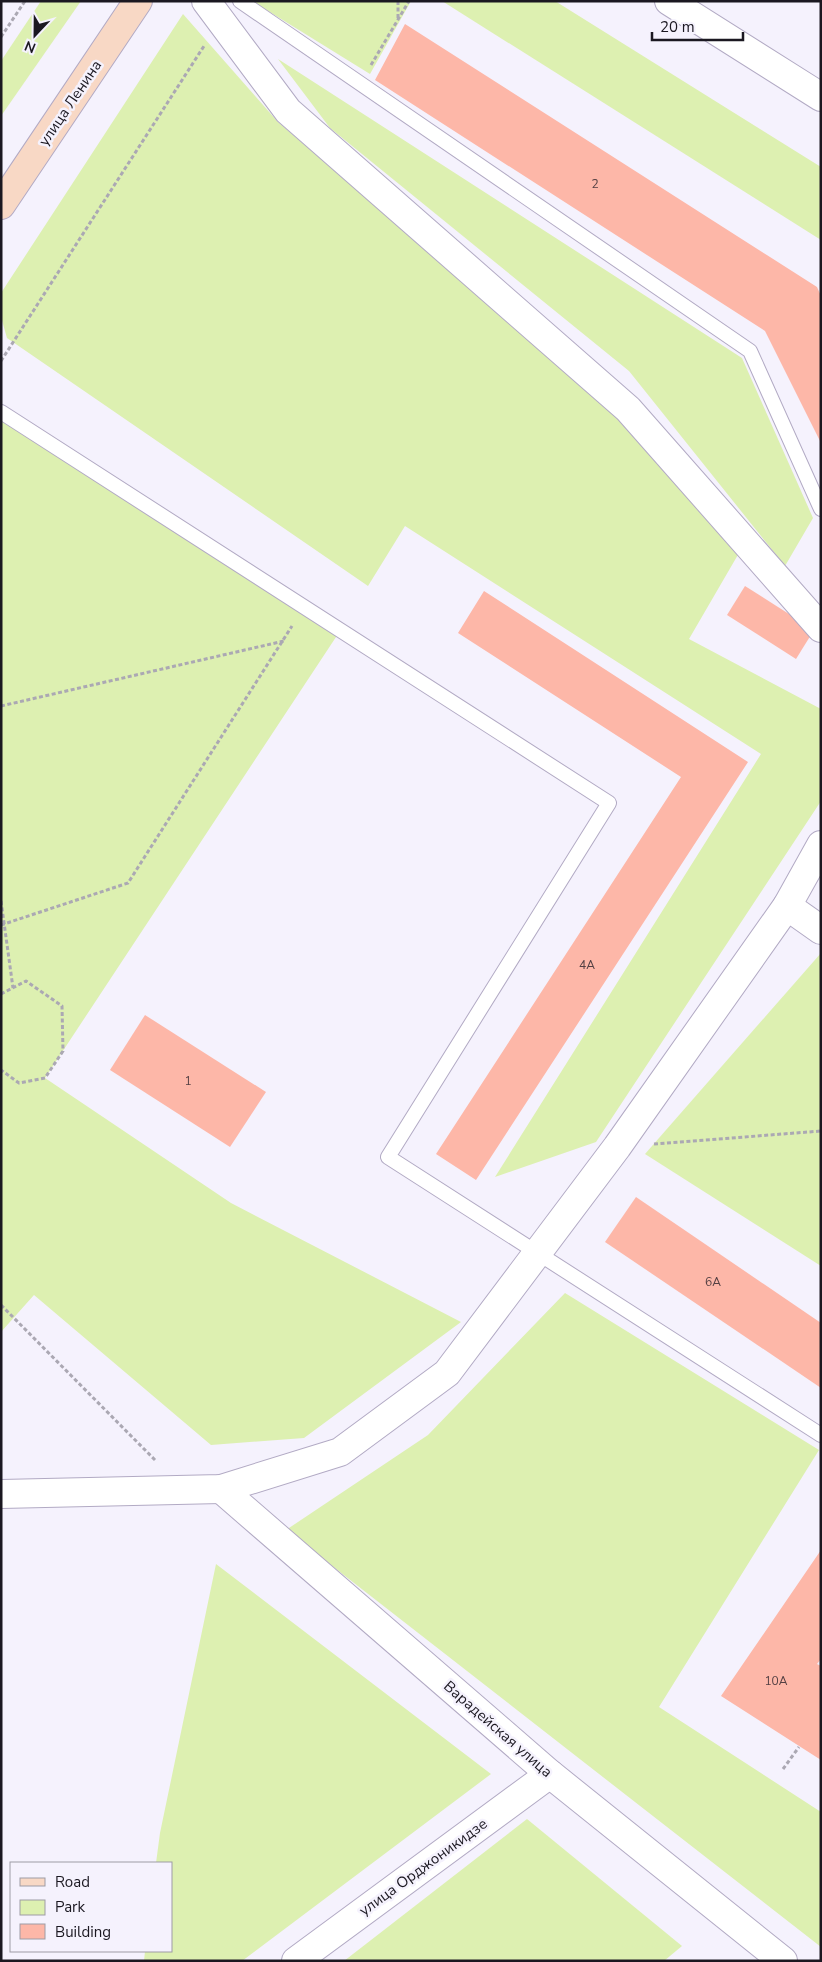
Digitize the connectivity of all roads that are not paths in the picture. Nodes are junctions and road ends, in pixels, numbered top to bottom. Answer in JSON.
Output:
{"nodes":[{"id":1,"x":138,"y":1,"type":"edge"},
{"id":2,"x":240,"y":1,"type":"edge"},
{"id":3,"x":669,"y":1,"type":"edge"},
{"id":4,"x":213,"y":11,"type":"edge"},
{"id":5,"x":821,"y":97,"type":"edge"},
{"id":6,"x":1,"y":205,"type":"edge"},
{"id":7,"x":1,"y":412,"type":"edge"},
{"id":8,"x":821,"y":509,"type":"edge"},
{"id":9,"x":821,"y":628,"type":"edge"},
{"id":10,"x":821,"y":845,"type":"edge"},
{"id":11,"x":787,"y":906,"type":"junction"},
{"id":12,"x":821,"y":930,"type":"edge"},
{"id":13,"x":537,"y":1255,"type":"junction"},
{"id":14,"x":821,"y":1435,"type":"edge"},
{"id":15,"x":221,"y":1489,"type":"junction"},
{"id":16,"x":1,"y":1494,"type":"edge"},
{"id":17,"x":550,"y":1774,"type":"junction"},
{"id":18,"x":296,"y":1961,"type":"edge"},
{"id":19,"x":783,"y":1961,"type":"edge"}],
"edges":[{"from":1,"to":6,"type":"main road","name":"улица Ленина"},
{"from":2,"to":8,"type":"lane"},
{"from":3,"to":5,"type":"street"},
{"from":4,"to":9,"type":"street"},
{"from":7,"to":13,"type":"lane"},
{"from":10,"to":11,"type":"street"},
{"from":11,"to":12,"type":"street"},
{"from":11,"to":13,"type":"street"},
{"from":13,"to":14,"type":"lane"},
{"from":13,"to":15,"type":"street"},
{"from":15,"to":16,"type":"street"},
{"from":15,"to":17,"type":"street","name":"Варадейская улица"},
{"from":17,"to":18,"type":"street","name":"улица Орджоникидзе"},
{"from":17,"to":19,"type":"street","name":"Варадейская улица"}]}
